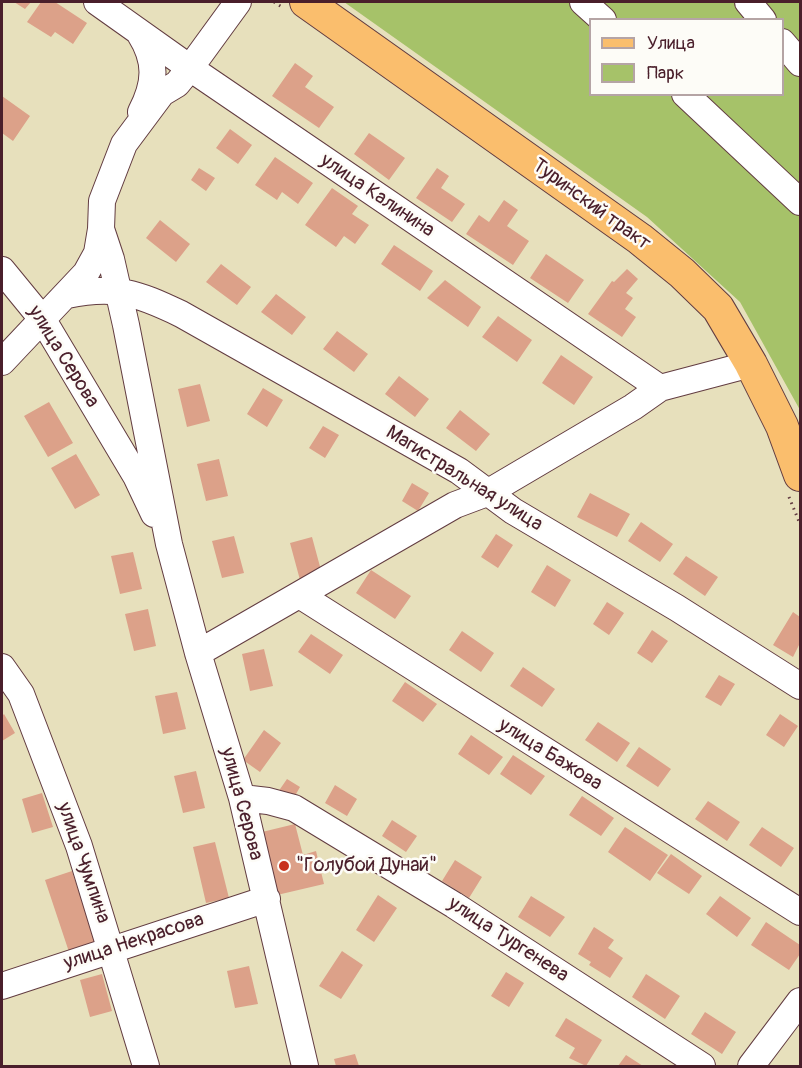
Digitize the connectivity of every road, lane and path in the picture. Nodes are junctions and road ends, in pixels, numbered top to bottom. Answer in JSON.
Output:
{"nodes":[{"id":1,"x":97,"y":2,"type":"edge"},
{"id":2,"x":238,"y":2,"type":"edge"},
{"id":3,"x":274,"y":2,"type":"edge"},
{"id":4,"x":583,"y":2,"type":"edge"},
{"id":5,"x":748,"y":2,"type":"edge"},
{"id":6,"x":297,"y":7,"type":"edge"},
{"id":7,"x":601,"y":18,"type":"edge"},
{"id":8,"x":761,"y":18,"type":"edge"},
{"id":9,"x":138,"y":31,"type":"junction"},
{"id":10,"x":784,"y":43,"type":"edge"},
{"id":11,"x":801,"y":63,"type":"edge"},
{"id":12,"x":190,"y":68,"type":"junction"},
{"id":13,"x":687,"y":96,"type":"edge"},
{"id":14,"x":133,"y":129,"type":"junction"},
{"id":15,"x":801,"y":202,"type":"edge"},
{"id":16,"x":101,"y":229,"type":"junction"},
{"id":17,"x":2,"y":270,"type":"edge"},
{"id":18,"x":118,"y":291,"type":"junction"},
{"id":19,"x":67,"y":295,"type":"junction"},
{"id":20,"x":43,"y":320,"type":"junction"},
{"id":21,"x":2,"y":362,"type":"edge"},
{"id":22,"x":751,"y":364,"type":"junction"},
{"id":23,"x":660,"y":388,"type":"junction"},
{"id":24,"x":793,"y":482,"type":"edge"},
{"id":25,"x":487,"y":493,"type":"junction"},
{"id":26,"x":801,"y":524,"type":"edge"},
{"id":27,"x":169,"y":544,"type":"junction"},
{"id":28,"x":301,"y":596,"type":"junction"},
{"id":29,"x":198,"y":653,"type":"junction"},
{"id":30,"x":2,"y":667,"type":"edge"},
{"id":31,"x":801,"y":686,"type":"edge"},
{"id":32,"x":242,"y":798,"type":"junction"},
{"id":33,"x":267,"y":899,"type":"junction"},
{"id":34,"x":801,"y":912,"type":"edge"},
{"id":35,"x":112,"y":949,"type":"junction"},
{"id":36,"x":2,"y":986,"type":"edge"},
{"id":37,"x":801,"y":1001,"type":"edge"},
{"id":38,"x":146,"y":1066,"type":"edge"},
{"id":39,"x":305,"y":1066,"type":"edge"},
{"id":40,"x":702,"y":1066,"type":"edge"},
{"id":41,"x":752,"y":1066,"type":"edge"}],
"edges":[{"from":1,"to":9,"type":"street","name":"улица Калинина"},
{"from":2,"to":12,"type":"street"},
{"from":3,"to":6,"type":"path"},
{"from":4,"to":7,"type":"street"},
{"from":5,"to":8,"type":"street"},
{"from":6,"to":22,"type":"main road","name":"Туринский тракт"},
{"from":9,"to":12,"type":"street","name":"улица Калинина"},
{"from":9,"to":14,"type":"street"},
{"from":10,"to":11,"type":"street"},
{"from":12,"to":14,"type":"street"},
{"from":12,"to":23,"type":"street","name":"улица Калинина"},
{"from":13,"to":15,"type":"street"},
{"from":14,"to":16,"type":"street"},
{"from":16,"to":18,"type":"street","name":"улица Серова"},
{"from":16,"to":19,"type":"street"},
{"from":17,"to":20,"type":"street","name":"улица Серова"},
{"from":18,"to":19,"type":"street","name":"Магистральная улица"},
{"from":18,"to":25,"type":"street","name":"Магистральная улица"},
{"from":18,"to":27,"type":"street","name":"улица Серова"},
{"from":19,"to":20,"type":"street"},
{"from":20,"to":21,"type":"street"},
{"from":20,"to":27,"type":"street","name":"улица Серова"},
{"from":22,"to":23,"type":"street"},
{"from":22,"to":24,"type":"main road","name":"Туринский тракт"},
{"from":23,"to":25,"type":"street"},
{"from":24,"to":26,"type":"path"},
{"from":25,"to":28,"type":"street"},
{"from":25,"to":31,"type":"street","name":"Магистральная улица"},
{"from":27,"to":29,"type":"street","name":"улица Серова"},
{"from":28,"to":29,"type":"street"},
{"from":28,"to":34,"type":"street","name":"улица Бажова"},
{"from":29,"to":32,"type":"street","name":"улица Серова"},
{"from":30,"to":35,"type":"street","name":"улица Чумпина"},
{"from":32,"to":33,"type":"street","name":"улица Серова"},
{"from":32,"to":40,"type":"street","name":"улица Тургенева"},
{"from":33,"to":35,"type":"street","name":"улица Некрасова"},
{"from":33,"to":39,"type":"street","name":"улица Серова"},
{"from":35,"to":36,"type":"street","name":"улица Некрасова"},
{"from":35,"to":38,"type":"street","name":"улица Чумпина"},
{"from":37,"to":41,"type":"street"}]}
